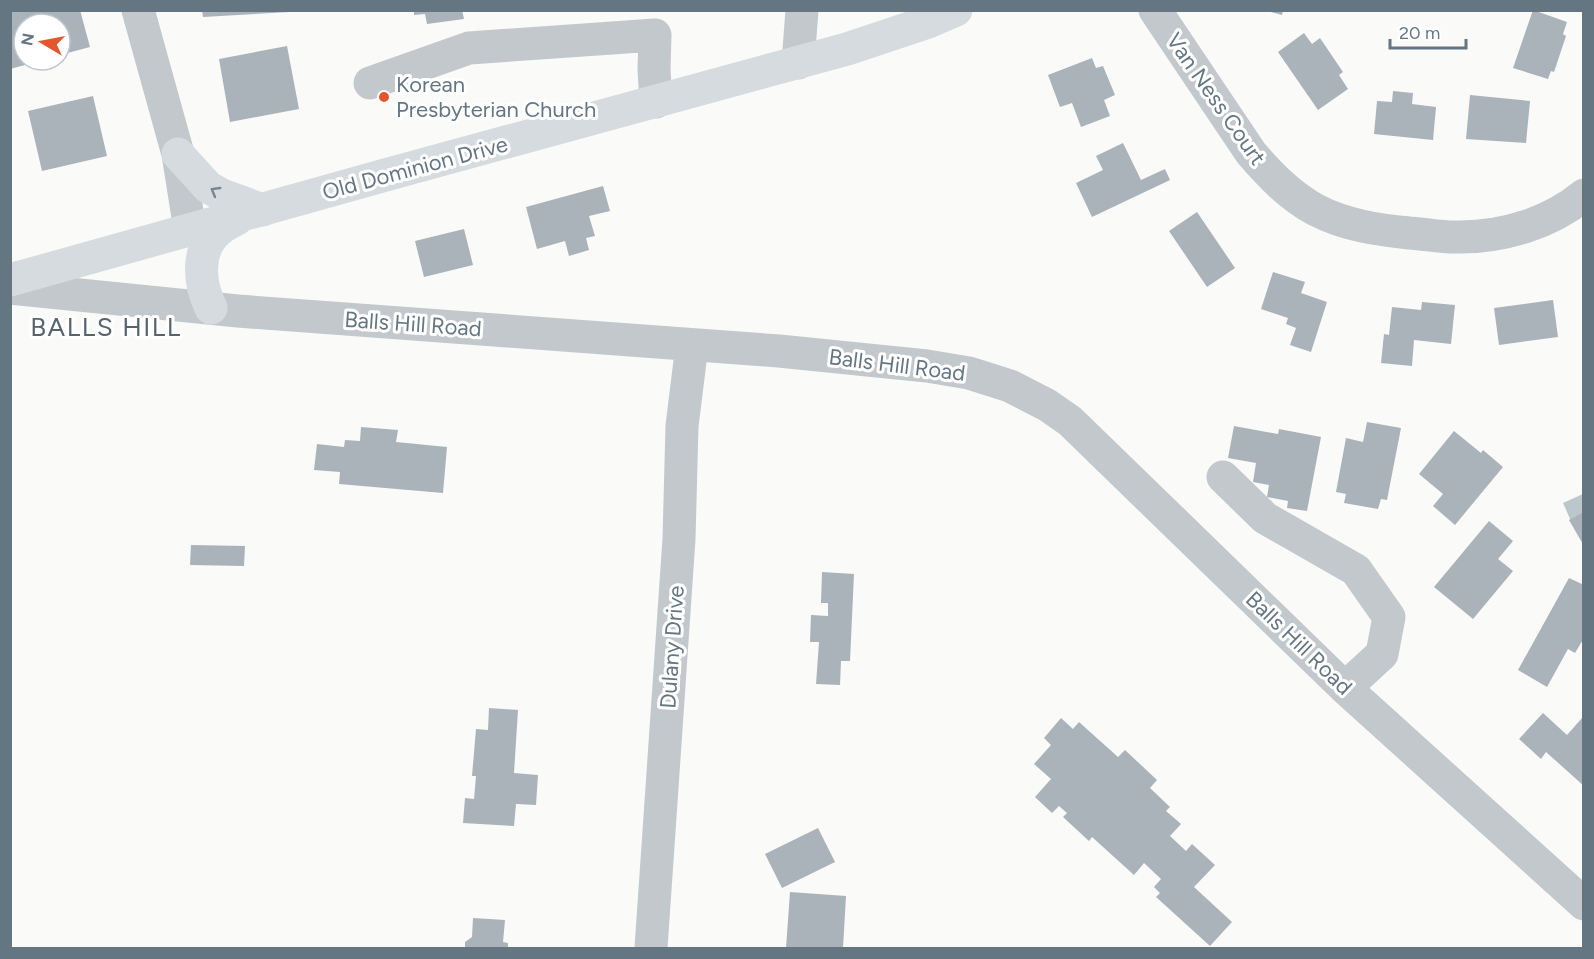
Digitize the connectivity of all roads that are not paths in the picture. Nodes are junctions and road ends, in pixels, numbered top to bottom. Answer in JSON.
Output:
{"nodes":[{"id":1,"x":138,"y":10,"type":"edge"},
{"id":2,"x":802,"y":10,"type":"edge"},
{"id":3,"x":956,"y":10,"type":"edge"},
{"id":4,"x":1155,"y":10,"type":"edge"},
{"id":5,"x":656,"y":23,"type":"edge"},
{"id":6,"x":798,"y":63,"type":"junction"},
{"id":7,"x":370,"y":83,"type":"dead end"},
{"id":8,"x":656,"y":102,"type":"junction"},
{"id":9,"x":178,"y":154,"type":"junction"},
{"id":10,"x":1584,"y":195,"type":"edge"},
{"id":11,"x":253,"y":212,"type":"junction"},
{"id":12,"x":190,"y":230,"type":"junction"},
{"id":13,"x":10,"y":280,"type":"edge"},
{"id":14,"x":10,"y":288,"type":"edge"},
{"id":15,"x":211,"y":308,"type":"junction"},
{"id":16,"x":692,"y":345,"type":"junction"},
{"id":17,"x":1223,"y":477,"type":"dead end"},
{"id":18,"x":1345,"y":688,"type":"junction"},
{"id":19,"x":1584,"y":904,"type":"edge"},
{"id":20,"x":651,"y":948,"type":"edge"}],
"edges":[{"from":1,"to":9,"type":"street"},
{"from":2,"to":6,"type":"street"},
{"from":3,"to":6,"type":"main road","name":"Old Dominion Drive"},
{"from":4,"to":10,"type":"street","name":"Van Ness Court"},
{"from":5,"to":7,"type":"street"},
{"from":5,"to":8,"type":"street"},
{"from":6,"to":8,"type":"main road","name":"Old Dominion Drive"},
{"from":8,"to":11,"type":"main road","name":"Old Dominion Drive"},
{"from":11,"to":9,"type":"main road","one_way":true},
{"from":9,"to":12,"type":"street"},
{"from":11,"to":12,"type":"main road","name":"Old Dominion Drive"},
{"from":11,"to":15,"type":"main road"},
{"from":12,"to":13,"type":"main road","name":"Old Dominion Drive"},
{"from":14,"to":15,"type":"street","name":"Balls Hill Road"},
{"from":15,"to":16,"type":"street","name":"Balls Hill Road"},
{"from":16,"to":18,"type":"street","name":"Balls Hill Road"},
{"from":16,"to":20,"type":"street","name":"Dulany Drive"},
{"from":17,"to":18,"type":"street"},
{"from":18,"to":19,"type":"street","name":"Balls Hill Road"}]}
